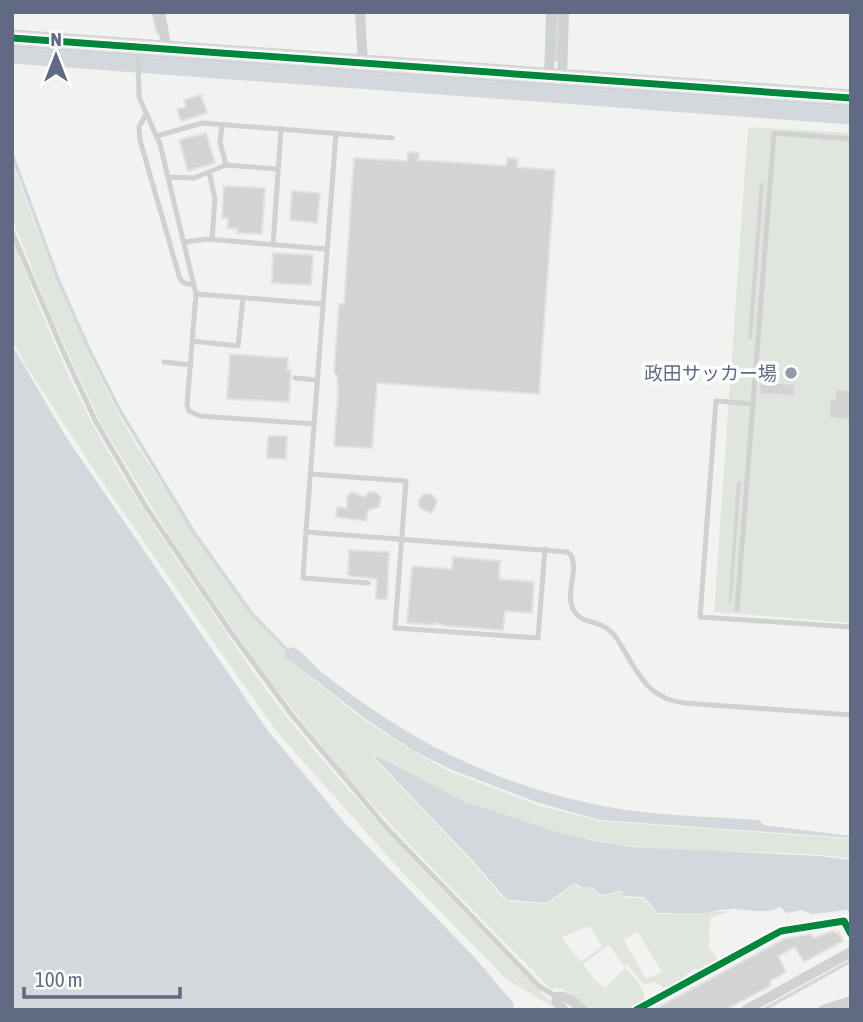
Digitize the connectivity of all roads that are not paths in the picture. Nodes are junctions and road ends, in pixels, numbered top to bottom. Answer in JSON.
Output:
{"nodes":[{"id":1,"x":160,"y":12,"type":"edge"},
{"id":2,"x":360,"y":12,"type":"edge"},
{"id":3,"x":551,"y":12,"type":"edge"},
{"id":4,"x":564,"y":12,"type":"edge"},
{"id":5,"x":12,"y":38,"type":"edge"},
{"id":6,"x":167,"y":50,"type":"junction"},
{"id":7,"x":138,"y":53,"type":"junction"},
{"id":8,"x":363,"y":64,"type":"junction"},
{"id":9,"x":556,"y":79,"type":"junction"},
{"id":10,"x":851,"y":98,"type":"edge"},
{"id":11,"x":146,"y":114,"type":"junction"},
{"id":12,"x":222,"y":124,"type":"junction"},
{"id":13,"x":281,"y":129,"type":"junction"},
{"id":14,"x":336,"y":133,"type":"junction"},
{"id":15,"x":156,"y":136,"type":"junction"},
{"id":16,"x":392,"y":138,"type":"dead end"},
{"id":17,"x":851,"y":139,"type":"edge"},
{"id":18,"x":226,"y":165,"type":"junction"},
{"id":19,"x":278,"y":169,"type":"junction"},
{"id":20,"x":209,"y":172,"type":"junction"},
{"id":21,"x":168,"y":177,"type":"junction"},
{"id":22,"x":12,"y":232,"type":"edge"},
{"id":23,"x":212,"y":239,"type":"junction"},
{"id":24,"x":184,"y":242,"type":"junction"},
{"id":25,"x":272,"y":245,"type":"junction"},
{"id":26,"x":326,"y":249,"type":"junction"},
{"id":27,"x":194,"y":285,"type":"junction"},
{"id":28,"x":196,"y":294,"type":"junction"},
{"id":29,"x":243,"y":298,"type":"junction"},
{"id":30,"x":322,"y":304,"type":"junction"},
{"id":31,"x":192,"y":341,"type":"junction"},
{"id":32,"x":164,"y":362,"type":"dead end"},
{"id":33,"x":191,"y":365,"type":"junction"},
{"id":34,"x":295,"y":378,"type":"dead end"},
{"id":35,"x":317,"y":380,"type":"junction"},
{"id":36,"x":752,"y":404,"type":"junction"},
{"id":37,"x":314,"y":424,"type":"junction"},
{"id":38,"x":310,"y":474,"type":"junction"},
{"id":39,"x":306,"y":532,"type":"junction"},
{"id":40,"x":402,"y":539,"type":"junction"},
{"id":41,"x":545,"y":549,"type":"junction"},
{"id":42,"x":368,"y":583,"type":"dead end"},
{"id":43,"x":737,"y":609,"type":"dead end"},
{"id":44,"x":851,"y":628,"type":"edge"},
{"id":45,"x":851,"y":715,"type":"edge"},
{"id":46,"x":851,"y":934,"type":"edge"},
{"id":47,"x":851,"y":952,"type":"edge"},
{"id":48,"x":557,"y":998,"type":"junction"},
{"id":49,"x":851,"y":1002,"type":"edge"},
{"id":50,"x":564,"y":1010,"type":"edge"},
{"id":51,"x":583,"y":1010,"type":"edge"},
{"id":52,"x":636,"y":1010,"type":"edge"},
{"id":53,"x":746,"y":1010,"type":"edge"},
{"id":54,"x":823,"y":1010,"type":"edge"}],
"edges":[{"from":1,"to":6,"type":"street"},
{"from":2,"to":8,"type":"street"},
{"from":3,"to":9,"type":"street"},
{"from":4,"to":9,"type":"street"},
{"from":5,"to":7,"type":"street"},
{"from":6,"to":7,"type":"street"},
{"from":6,"to":8,"type":"street"},
{"from":7,"to":11,"type":"lane"},
{"from":8,"to":9,"type":"street"},
{"from":9,"to":10,"type":"street"},
{"from":11,"to":15,"type":"lane"},
{"from":11,"to":27,"type":"lane"},
{"from":12,"to":13,"type":"lane"},
{"from":12,"to":15,"type":"lane"},
{"from":12,"to":18,"type":"lane"},
{"from":13,"to":14,"type":"lane"},
{"from":13,"to":19,"type":"lane"},
{"from":14,"to":16,"type":"lane"},
{"from":14,"to":26,"type":"lane"},
{"from":15,"to":21,"type":"lane"},
{"from":17,"to":36,"type":"lane"},
{"from":18,"to":19,"type":"lane"},
{"from":18,"to":20,"type":"lane"},
{"from":19,"to":25,"type":"lane"},
{"from":20,"to":21,"type":"lane"},
{"from":20,"to":23,"type":"lane"},
{"from":21,"to":24,"type":"lane"},
{"from":22,"to":48,"type":"lane"},
{"from":23,"to":24,"type":"lane"},
{"from":23,"to":25,"type":"lane"},
{"from":24,"to":27,"type":"lane"},
{"from":25,"to":26,"type":"lane"},
{"from":26,"to":30,"type":"lane"},
{"from":27,"to":28,"type":"lane"},
{"from":28,"to":29,"type":"lane"},
{"from":28,"to":31,"type":"lane"},
{"from":29,"to":30,"type":"lane"},
{"from":29,"to":31,"type":"lane"},
{"from":30,"to":35,"type":"lane"},
{"from":31,"to":33,"type":"lane"},
{"from":32,"to":33,"type":"lane"},
{"from":33,"to":37,"type":"lane"},
{"from":34,"to":35,"type":"lane"},
{"from":35,"to":37,"type":"lane"},
{"from":36,"to":43,"type":"lane"},
{"from":36,"to":44,"type":"lane"},
{"from":37,"to":38,"type":"lane"},
{"from":38,"to":39,"type":"lane"},
{"from":38,"to":40,"type":"lane"},
{"from":39,"to":40,"type":"lane"},
{"from":39,"to":42,"type":"lane"},
{"from":40,"to":41,"type":"lane"},
{"from":40,"to":41,"type":"lane"},
{"from":41,"to":45,"type":"lane"},
{"from":46,"to":52,"type":"street"},
{"from":47,"to":53,"type":"street"},
{"from":48,"to":50,"type":"street"},
{"from":48,"to":51,"type":"street"},
{"from":49,"to":54,"type":"street"}]}
